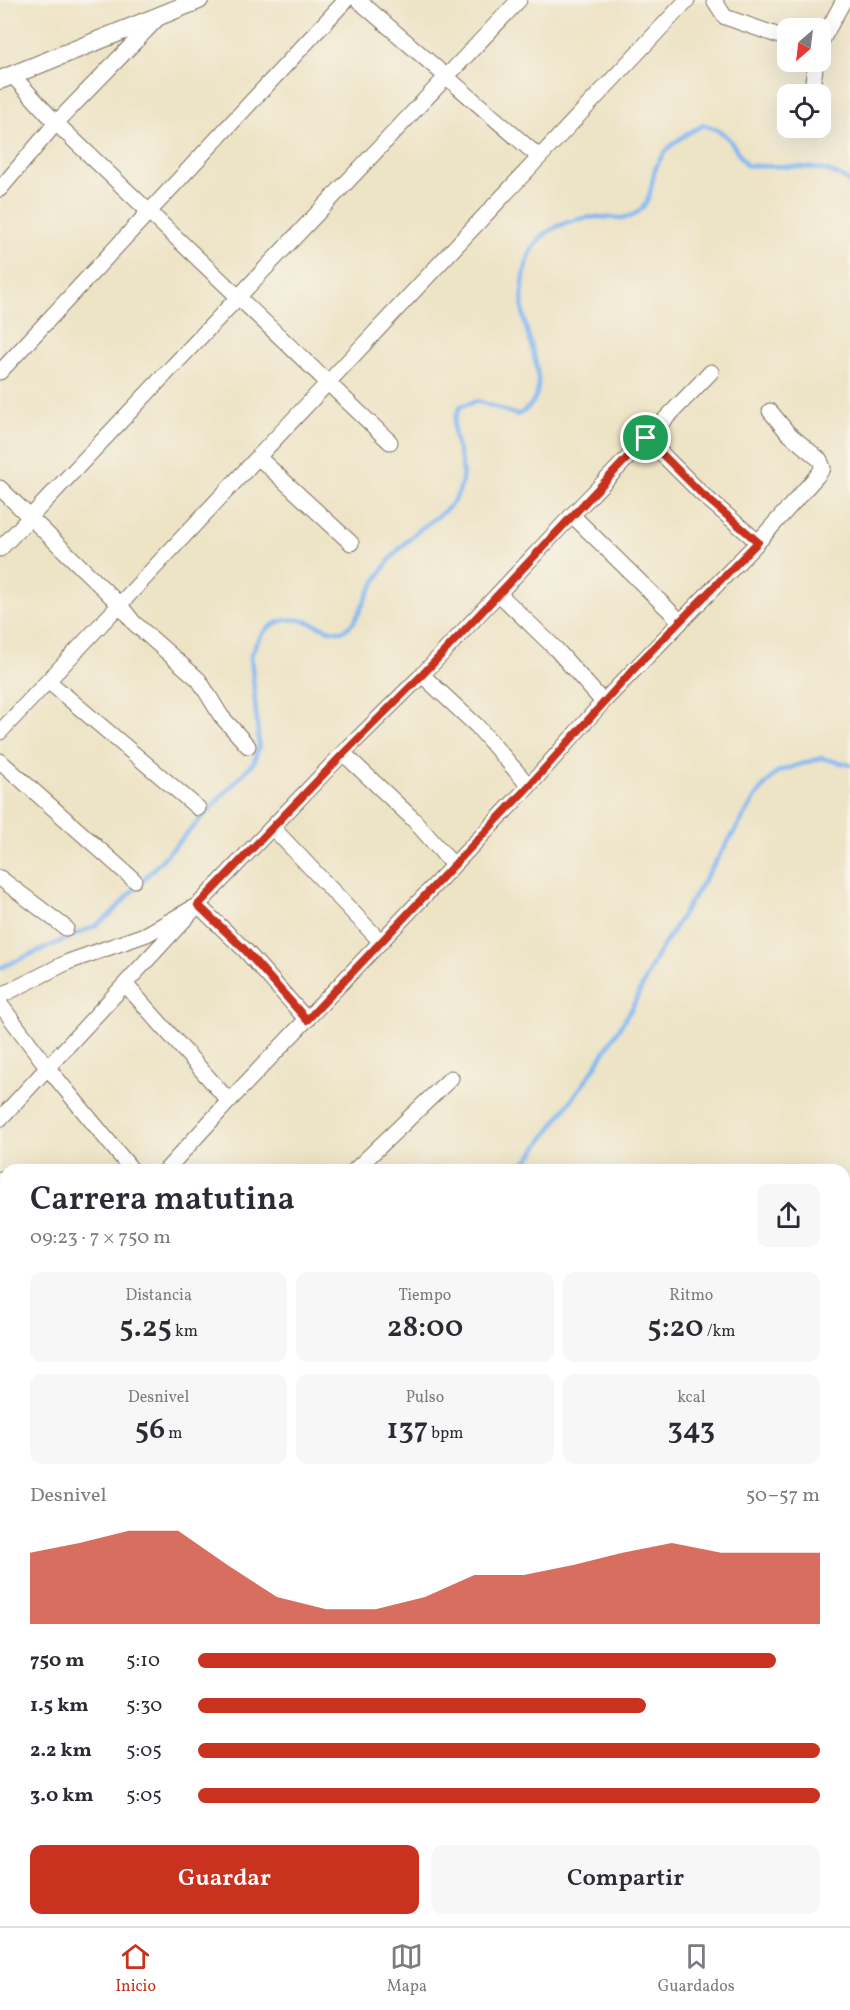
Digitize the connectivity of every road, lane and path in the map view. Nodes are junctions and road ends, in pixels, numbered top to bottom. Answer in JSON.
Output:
{"nodes":[{"id":1,"x":199,"y":0,"type":"edge"},
{"id":2,"x":346,"y":0,"type":"edge"},
{"id":3,"x":358,"y":0,"type":"edge"},
{"id":4,"x":519,"y":0,"type":"edge"},
{"id":5,"x":687,"y":0,"type":"edge"},
{"id":6,"x":714,"y":0,"type":"edge"},
{"id":7,"x":844,"y":0,"type":"edge"},
{"id":8,"x":160,"y":16,"type":"junction"},
{"id":9,"x":831,"y":24,"type":"edge"},
{"id":10,"x":777,"y":35,"type":"edge"},
{"id":11,"x":446,"y":75,"type":"junction"},
{"id":12,"x":6,"y":78,"type":"edge"},
{"id":13,"x":56,"y":123,"type":"junction"},
{"id":14,"x":539,"y":157,"type":"junction"},
{"id":15,"x":0,"y":189,"type":"edge"},
{"id":16,"x":151,"y":212,"type":"junction"},
{"id":17,"x":238,"y":297,"type":"junction"},
{"id":18,"x":0,"y":372,"type":"edge"},
{"id":19,"x":711,"y":372,"type":"dead end"},
{"id":20,"x":328,"y":382,"type":"junction"},
{"id":21,"x":770,"y":411,"type":"dead end"},
{"id":22,"x":646,"y":438,"type":"junction"},
{"id":23,"x":390,"y":442,"type":"dead end"},
{"id":24,"x":258,"y":457,"type":"junction"},
{"id":25,"x":0,"y":488,"type":"edge"},
{"id":26,"x":572,"y":515,"type":"junction"},
{"id":27,"x":30,"y":517,"type":"junction"},
{"id":28,"x":758,"y":542,"type":"junction"},
{"id":29,"x":351,"y":543,"type":"dead end"},
{"id":30,"x":0,"y":549,"type":"edge"},
{"id":31,"x":499,"y":594,"type":"junction"},
{"id":32,"x":120,"y":605,"type":"junction"},
{"id":33,"x":680,"y":621,"type":"junction"},
{"id":34,"x":422,"y":675,"type":"junction"},
{"id":35,"x":48,"y":681,"type":"junction"},
{"id":36,"x":603,"y":702,"type":"junction"},
{"id":37,"x":0,"y":732,"type":"edge"},
{"id":38,"x":248,"y":746,"type":"dead end"},
{"id":39,"x":344,"y":753,"type":"junction"},
{"id":40,"x":0,"y":761,"type":"edge"},
{"id":41,"x":529,"y":786,"type":"junction"},
{"id":42,"x":198,"y":808,"type":"dead end"},
{"id":43,"x":273,"y":828,"type":"junction"},
{"id":44,"x":453,"y":866,"type":"junction"},
{"id":45,"x":0,"y":878,"type":"edge"},
{"id":46,"x":134,"y":880,"type":"dead end"},
{"id":47,"x":198,"y":905,"type":"junction"},
{"id":48,"x":66,"y":928,"type":"dead end"},
{"id":49,"x":381,"y":942,"type":"junction"},
{"id":50,"x":126,"y":985,"type":"junction"},
{"id":51,"x":0,"y":996,"type":"edge"},
{"id":52,"x":0,"y":1004,"type":"edge"},
{"id":53,"x":307,"y":1020,"type":"junction"},
{"id":54,"x":48,"y":1068,"type":"junction"},
{"id":55,"x":451,"y":1078,"type":"dead end"},
{"id":56,"x":229,"y":1101,"type":"junction"},
{"id":57,"x":0,"y":1119,"type":"edge"},
{"id":58,"x":127,"y":1164,"type":"edge"},
{"id":59,"x":171,"y":1164,"type":"edge"},
{"id":60,"x":361,"y":1164,"type":"edge"}],
"edges":[{"from":1,"to":8,"type":"street"},
{"from":2,"to":16,"type":"street"},
{"from":3,"to":11,"type":"street"},
{"from":4,"to":11,"type":"street"},
{"from":5,"to":14,"type":"street"},
{"from":6,"to":10,"type":"street"},
{"from":7,"to":9,"type":"street"},
{"from":8,"to":12,"type":"street"},
{"from":8,"to":13,"type":"street"},
{"from":11,"to":14,"type":"street"},
{"from":11,"to":17,"type":"street"},
{"from":12,"to":13,"type":"street"},
{"from":13,"to":15,"type":"street"},
{"from":13,"to":16,"type":"street"},
{"from":14,"to":20,"type":"street"},
{"from":16,"to":17,"type":"street"},
{"from":16,"to":18,"type":"street"},
{"from":17,"to":20,"type":"street"},
{"from":17,"to":27,"type":"street"},
{"from":19,"to":22,"type":"street"},
{"from":20,"to":23,"type":"street"},
{"from":20,"to":24,"type":"street"},
{"from":21,"to":28,"type":"street"},
{"from":22,"to":26,"type":"street"},
{"from":22,"to":28,"type":"street"},
{"from":24,"to":29,"type":"street"},
{"from":24,"to":32,"type":"street"},
{"from":25,"to":27,"type":"street"},
{"from":26,"to":31,"type":"street"},
{"from":26,"to":33,"type":"street"},
{"from":27,"to":30,"type":"street"},
{"from":27,"to":32,"type":"street"},
{"from":28,"to":33,"type":"street"},
{"from":31,"to":34,"type":"street"},
{"from":31,"to":36,"type":"street"},
{"from":32,"to":35,"type":"street"},
{"from":32,"to":38,"type":"street"},
{"from":33,"to":36,"type":"street"},
{"from":34,"to":39,"type":"street"},
{"from":34,"to":41,"type":"street"},
{"from":35,"to":37,"type":"street"},
{"from":35,"to":42,"type":"street"},
{"from":36,"to":41,"type":"street"},
{"from":39,"to":43,"type":"street"},
{"from":39,"to":44,"type":"street"},
{"from":40,"to":46,"type":"street"},
{"from":41,"to":44,"type":"street"},
{"from":43,"to":47,"type":"street"},
{"from":43,"to":49,"type":"street"},
{"from":44,"to":49,"type":"street"},
{"from":45,"to":48,"type":"street"},
{"from":47,"to":50,"type":"street"},
{"from":47,"to":51,"type":"street"},
{"from":47,"to":53,"type":"street"},
{"from":49,"to":53,"type":"street"},
{"from":50,"to":54,"type":"street"},
{"from":50,"to":56,"type":"street"},
{"from":52,"to":54,"type":"street"},
{"from":53,"to":56,"type":"street"},
{"from":54,"to":57,"type":"street"},
{"from":54,"to":58,"type":"street"},
{"from":55,"to":60,"type":"street"},
{"from":56,"to":59,"type":"street"}]}
